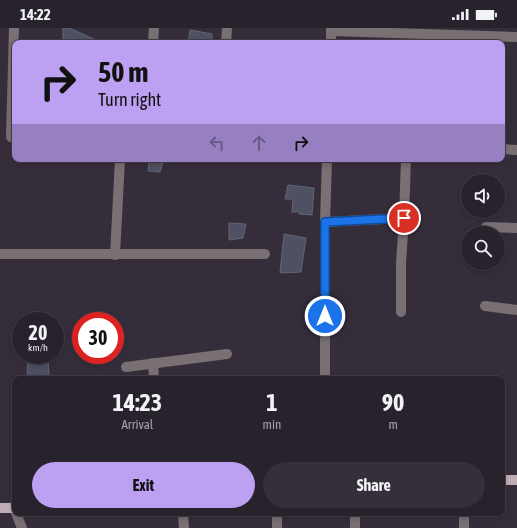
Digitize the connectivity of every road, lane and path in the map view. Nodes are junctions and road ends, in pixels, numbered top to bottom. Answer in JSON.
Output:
{"nodes":[{"id":1,"x":14,"y":28,"type":"edge"},
{"id":2,"x":154,"y":28,"type":"edge"},
{"id":3,"x":227,"y":28,"type":"edge"},
{"id":4,"x":331,"y":30,"type":"edge"},
{"id":5,"x":411,"y":35,"type":"edge"},
{"id":6,"x":517,"y":37,"type":"edge"},
{"id":7,"x":14,"y":40,"type":"edge"},
{"id":8,"x":153,"y":40,"type":"edge"},
{"id":9,"x":226,"y":40,"type":"edge"},
{"id":10,"x":0,"y":136,"type":"edge"},
{"id":11,"x":12,"y":137,"type":"edge"},
{"id":12,"x":505,"y":149,"type":"edge"},
{"id":13,"x":517,"y":150,"type":"edge"},
{"id":14,"x":120,"y":162,"type":"edge"},
{"id":15,"x":327,"y":162,"type":"edge"},
{"id":16,"x":406,"y":162,"type":"edge"},
{"id":17,"x":404,"y":218,"type":"junction"},
{"id":18,"x":325,"y":222,"type":"junction"},
{"id":19,"x":505,"y":228,"type":"edge"},
{"id":20,"x":517,"y":228,"type":"edge"},
{"id":21,"x":0,"y":254,"type":"edge"},
{"id":22,"x":265,"y":254,"type":"dead end"},
{"id":23,"x":115,"y":255,"type":"junction"},
{"id":24,"x":485,"y":306,"type":"dead end"},
{"id":25,"x":517,"y":310,"type":"edge"},
{"id":26,"x":401,"y":312,"type":"dead end"},
{"id":27,"x":227,"y":354,"type":"dead end"},
{"id":28,"x":153,"y":364,"type":"junction"},
{"id":29,"x":126,"y":367,"type":"dead end"},
{"id":30,"x":154,"y":376,"type":"edge"},
{"id":31,"x":325,"y":376,"type":"edge"},
{"id":32,"x":505,"y":480,"type":"edge"},
{"id":33,"x":517,"y":480,"type":"edge"},
{"id":34,"x":0,"y":508,"type":"edge"},
{"id":35,"x":12,"y":508,"type":"edge"},
{"id":36,"x":17,"y":516,"type":"edge"},
{"id":37,"x":183,"y":516,"type":"edge"},
{"id":38,"x":277,"y":516,"type":"edge"},
{"id":39,"x":355,"y":516,"type":"edge"},
{"id":40,"x":464,"y":516,"type":"edge"},
{"id":41,"x":22,"y":528,"type":"edge"},
{"id":42,"x":184,"y":528,"type":"edge"},
{"id":43,"x":277,"y":528,"type":"edge"},
{"id":44,"x":355,"y":528,"type":"edge"},
{"id":45,"x":464,"y":528,"type":"edge"}],
"edges":[{"from":1,"to":7,"type":"street"},
{"from":2,"to":8,"type":"street"},
{"from":3,"to":9,"type":"street"},
{"from":4,"to":5,"type":"street"},
{"from":5,"to":6,"type":"street"},
{"from":10,"to":11,"type":"street"},
{"from":12,"to":13,"type":"street"},
{"from":14,"to":23,"type":"street"},
{"from":15,"to":18,"type":"street"},
{"from":16,"to":17,"type":"street"},
{"from":17,"to":18,"type":"street"},
{"from":17,"to":26,"type":"street"},
{"from":18,"to":31,"type":"street"},
{"from":19,"to":20,"type":"street"},
{"from":21,"to":23,"type":"street"},
{"from":22,"to":23,"type":"street"},
{"from":24,"to":25,"type":"street"},
{"from":27,"to":28,"type":"street"},
{"from":28,"to":29,"type":"street"},
{"from":28,"to":30,"type":"street"},
{"from":32,"to":33,"type":"main road"},
{"from":34,"to":35,"type":"main road"},
{"from":36,"to":41,"type":"street"},
{"from":37,"to":42,"type":"street"},
{"from":38,"to":43,"type":"street"},
{"from":39,"to":44,"type":"street"},
{"from":40,"to":45,"type":"street"}]}
